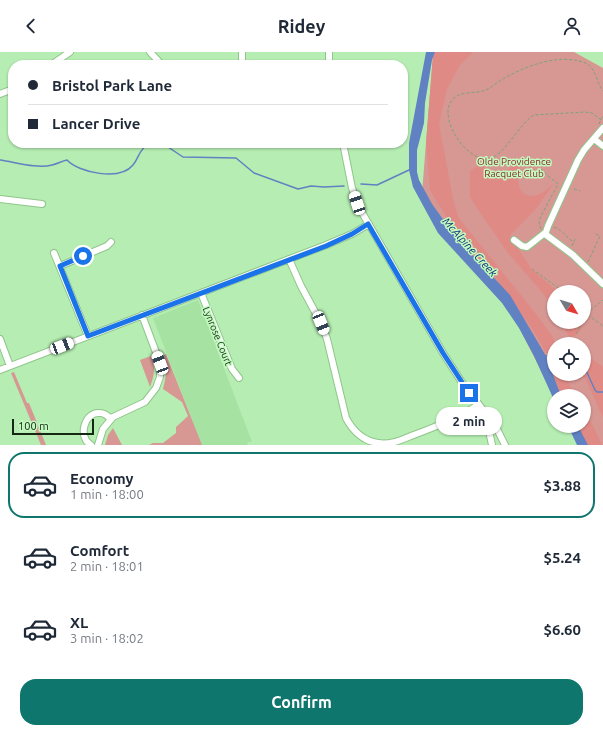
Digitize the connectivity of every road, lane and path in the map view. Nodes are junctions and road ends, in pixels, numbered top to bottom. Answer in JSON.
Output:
{"nodes":[{"id":1,"x":70,"y":52,"type":"edge"},
{"id":2,"x":150,"y":52,"type":"edge"},
{"id":3,"x":580,"y":58,"type":"dead end"},
{"id":4,"x":58,"y":60,"type":"edge"},
{"id":5,"x":157,"y":60,"type":"edge"},
{"id":6,"x":532,"y":62,"type":"dead end"},
{"id":7,"x":603,"y":91,"type":"edge"},
{"id":8,"x":603,"y":115,"type":"edge"},
{"id":9,"x":603,"y":128,"type":"edge"},
{"id":10,"x":594,"y":139,"type":"junction"},
{"id":11,"x":603,"y":146,"type":"edge"},
{"id":12,"x":344,"y":148,"type":"edge"},
{"id":13,"x":543,"y":168,"type":"dead end"},
{"id":14,"x":574,"y":189,"type":"dead end"},
{"id":15,"x":580,"y":191,"type":"dead end"},
{"id":16,"x":0,"y":199,"type":"edge"},
{"id":17,"x":42,"y":204,"type":"dead end"},
{"id":18,"x":368,"y":224,"type":"junction"},
{"id":19,"x":558,"y":229,"type":"dead end"},
{"id":20,"x":563,"y":229,"type":"dead end"},
{"id":21,"x":562,"y":231,"type":"junction"},
{"id":22,"x":594,"y":233,"type":"dead end"},
{"id":23,"x":545,"y":234,"type":"junction"},
{"id":24,"x":575,"y":239,"type":"dead end"},
{"id":25,"x":514,"y":240,"type":"dead end"},
{"id":26,"x":111,"y":242,"type":"dead end"},
{"id":27,"x":574,"y":242,"type":"junction"},
{"id":28,"x":570,"y":252,"type":"junction"},
{"id":29,"x":54,"y":253,"type":"dead end"},
{"id":30,"x":289,"y":259,"type":"junction"},
{"id":31,"x":60,"y":266,"type":"junction"},
{"id":32,"x":585,"y":268,"type":"junction"},
{"id":33,"x":532,"y":269,"type":"dead end"},
{"id":34,"x":603,"y":284,"type":"edge"},
{"id":35,"x":554,"y":285,"type":"edge"},
{"id":36,"x":201,"y":293,"type":"junction"},
{"id":37,"x":603,"y":300,"type":"edge"},
{"id":38,"x":591,"y":310,"type":"edge"},
{"id":39,"x":142,"y":315,"type":"junction"},
{"id":40,"x":591,"y":317,"type":"edge"},
{"id":41,"x":603,"y":326,"type":"edge"},
{"id":42,"x":578,"y":329,"type":"edge"},
{"id":43,"x":576,"y":334,"type":"dead end"},
{"id":44,"x":88,"y":336,"type":"junction"},
{"id":45,"x":0,"y":339,"type":"edge"},
{"id":46,"x":10,"y":366,"type":"junction"},
{"id":47,"x":0,"y":370,"type":"edge"},
{"id":48,"x":239,"y":378,"type":"dead end"},
{"id":49,"x":478,"y":406,"type":"junction"},
{"id":50,"x":111,"y":419,"type":"junction"},
{"id":51,"x":91,"y":445,"type":"edge"},
{"id":52,"x":98,"y":445,"type":"edge"},
{"id":53,"x":492,"y":445,"type":"edge"},
{"id":54,"x":505,"y":445,"type":"edge"}],
"edges":[{"from":1,"to":4,"type":"street"},
{"from":2,"to":5,"type":"street"},
{"from":3,"to":7,"type":"path"},
{"from":6,"to":8,"type":"path"},
{"from":9,"to":10,"type":"street"},
{"from":10,"to":11,"type":"street"},
{"from":10,"to":23,"type":"street"},
{"from":12,"to":18,"type":"street"},
{"from":13,"to":23,"type":"path"},
{"from":14,"to":15,"type":"path"},
{"from":16,"to":17,"type":"street"},
{"from":18,"to":30,"type":"street"},
{"from":18,"to":49,"type":"street"},
{"from":19,"to":21,"type":"path"},
{"from":20,"to":21,"type":"path"},
{"from":21,"to":27,"type":"path"},
{"from":22,"to":32,"type":"path"},
{"from":23,"to":25,"type":"street"},
{"from":23,"to":28,"type":"street"},
{"from":24,"to":27,"type":"path"},
{"from":26,"to":31,"type":"street"},
{"from":27,"to":28,"type":"path"},
{"from":28,"to":32,"type":"street"},
{"from":29,"to":31,"type":"street"},
{"from":30,"to":36,"type":"street"},
{"from":30,"to":49,"type":"street"},
{"from":31,"to":44,"type":"street"},
{"from":32,"to":34,"type":"street"},
{"from":33,"to":35,"type":"path"},
{"from":36,"to":39,"type":"street"},
{"from":36,"to":48,"type":"street","name":"Lynrose Court"},
{"from":37,"to":38,"type":"path"},
{"from":39,"to":44,"type":"street"},
{"from":39,"to":50,"type":"street"},
{"from":40,"to":41,"type":"path"},
{"from":42,"to":43,"type":"path"},
{"from":44,"to":46,"type":"street"},
{"from":45,"to":46,"type":"street"},
{"from":46,"to":47,"type":"street"},
{"from":49,"to":53,"type":"street"},
{"from":49,"to":54,"type":"street"},
{"from":50,"to":51,"type":"street"},
{"from":50,"to":52,"type":"street"}]}
